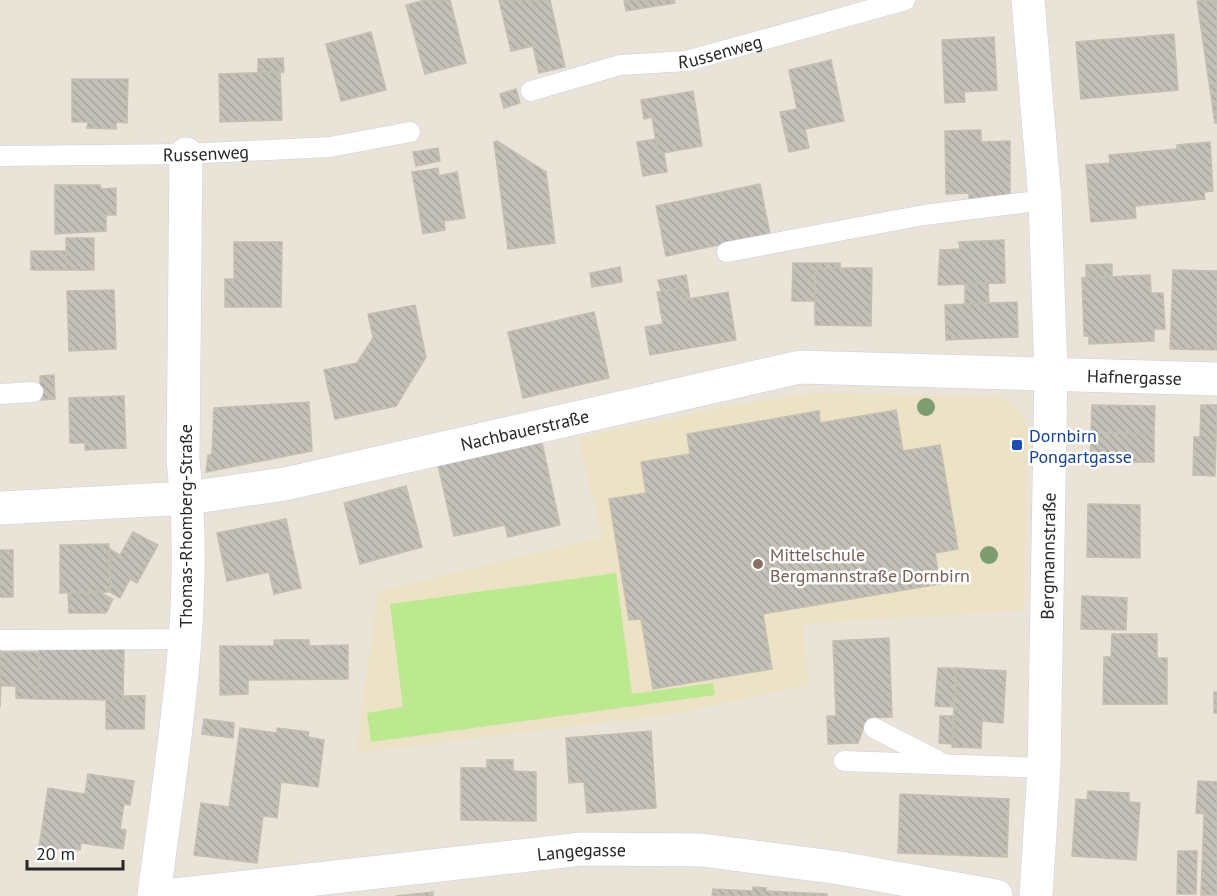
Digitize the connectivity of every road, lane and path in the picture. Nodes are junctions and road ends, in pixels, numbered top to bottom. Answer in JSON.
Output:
{"nodes":[{"id":1,"x":905,"y":0,"type":"edge"},
{"id":2,"x":1028,"y":0,"type":"edge"},
{"id":3,"x":531,"y":91,"type":"dead end"},
{"id":4,"x":410,"y":132,"type":"dead end"},
{"id":5,"x":186,"y":154,"type":"junction"},
{"id":6,"x":0,"y":156,"type":"edge"},
{"id":7,"x":1045,"y":200,"type":"junction"},
{"id":8,"x":727,"y":252,"type":"dead end"},
{"id":9,"x":1051,"y":373,"type":"junction"},
{"id":10,"x":1217,"y":379,"type":"edge"},
{"id":11,"x":33,"y":392,"type":"dead end"},
{"id":12,"x":0,"y":394,"type":"edge"},
{"id":13,"x":188,"y":498,"type":"junction"},
{"id":14,"x":0,"y":508,"type":"edge"},
{"id":15,"x":186,"y":639,"type":"junction"},
{"id":16,"x":0,"y":640,"type":"edge"},
{"id":17,"x":874,"y":728,"type":"dead end"},
{"id":18,"x":844,"y":761,"type":"dead end"},
{"id":19,"x":944,"y":765,"type":"junction"},
{"id":20,"x":1044,"y":768,"type":"junction"},
{"id":21,"x":154,"y":896,"type":"edge"},
{"id":22,"x":166,"y":896,"type":"edge"},
{"id":23,"x":996,"y":896,"type":"edge"},
{"id":24,"x":1036,"y":896,"type":"edge"}],
"edges":[{"from":1,"to":3,"type":"lane","name":"Russenweg"},
{"from":2,"to":7,"type":"street","name":"Bergmannstraße"},
{"from":4,"to":5,"type":"lane","name":"Russenweg"},
{"from":5,"to":6,"type":"lane","name":"Russenweg"},
{"from":5,"to":13,"type":"street","name":"Thomas-Rhomberg-Straße"},
{"from":7,"to":8,"type":"lane"},
{"from":7,"to":9,"type":"street","name":"Bergmannstraße"},
{"from":9,"to":10,"type":"street","name":"Hafnergasse"},
{"from":9,"to":13,"type":"street","name":"Nachbauerstraße"},
{"from":9,"to":20,"type":"street","name":"Bergmannstraße"},
{"from":11,"to":12,"type":"lane"},
{"from":13,"to":14,"type":"street","name":"Nachbauerstraße"},
{"from":13,"to":15,"type":"street","name":"Thomas-Rhomberg-Straße"},
{"from":15,"to":16,"type":"lane"},
{"from":15,"to":21,"type":"street","name":"Thomas-Rhomberg-Straße"},
{"from":17,"to":19,"type":"lane"},
{"from":18,"to":19,"type":"lane"},
{"from":19,"to":20,"type":"lane"},
{"from":20,"to":24,"type":"street","name":"Bergmannstraße"},
{"from":22,"to":23,"type":"street","name":"Langegasse"}]}
